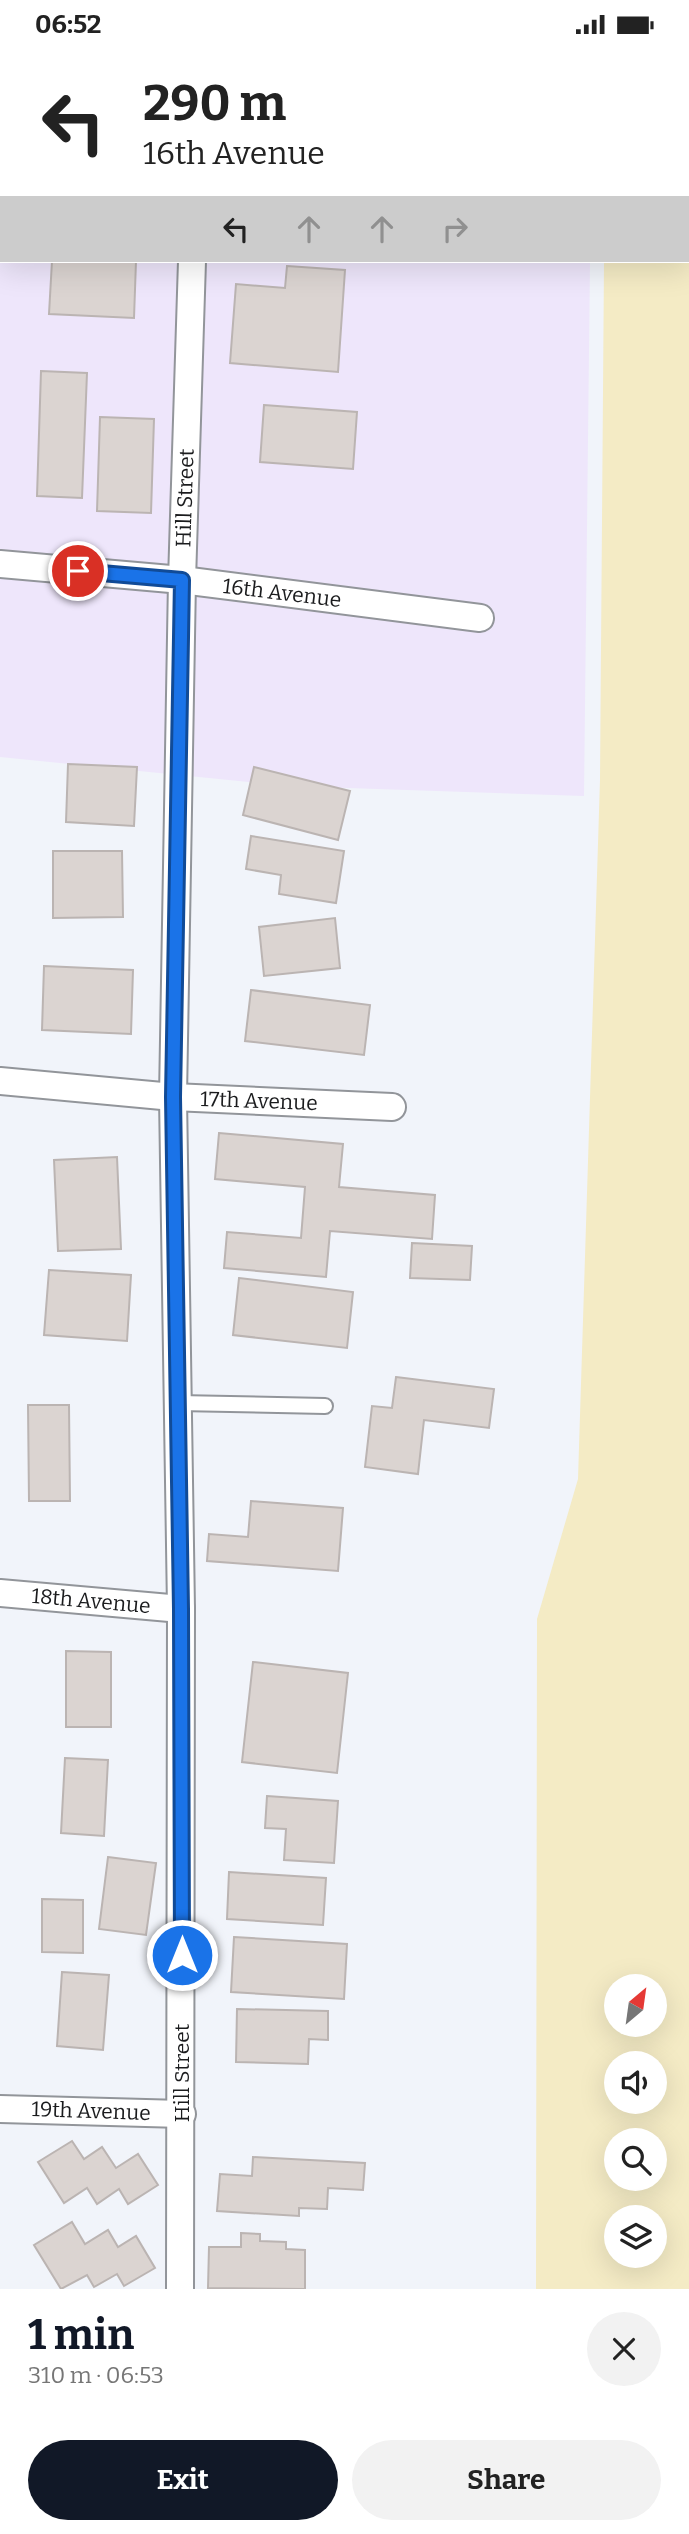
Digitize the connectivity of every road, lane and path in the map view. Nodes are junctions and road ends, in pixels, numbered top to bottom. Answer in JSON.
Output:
{"nodes":[{"id":1,"x":192,"y":263,"type":"edge"},
{"id":2,"x":0,"y":564,"type":"edge"},
{"id":3,"x":182,"y":580,"type":"junction"},
{"id":4,"x":480,"y":618,"type":"dead end"},
{"id":5,"x":0,"y":1081,"type":"edge"},
{"id":6,"x":173,"y":1097,"type":"junction"},
{"id":7,"x":392,"y":1107,"type":"dead end"},
{"id":8,"x":178,"y":1403,"type":"junction"},
{"id":9,"x":325,"y":1406,"type":"dead end"},
{"id":10,"x":0,"y":1593,"type":"edge"},
{"id":11,"x":181,"y":1609,"type":"junction"},
{"id":12,"x":0,"y":2109,"type":"edge"},
{"id":13,"x":182,"y":2114,"type":"junction"},
{"id":14,"x":180,"y":2289,"type":"edge"}],
"edges":[{"from":1,"to":3,"type":"street","name":"Hill Street"},
{"from":2,"to":3,"type":"street","name":"16th Avenue"},
{"from":3,"to":4,"type":"street","name":"16th Avenue"},
{"from":3,"to":6,"type":"street","name":"Hill Street"},
{"from":5,"to":6,"type":"street","name":"17th Avenue"},
{"from":6,"to":7,"type":"street","name":"17th Avenue"},
{"from":6,"to":8,"type":"street","name":"Hill Street"},
{"from":8,"to":9,"type":"lane"},
{"from":8,"to":11,"type":"street","name":"Hill Street"},
{"from":10,"to":11,"type":"street","name":"18th Avenue"},
{"from":11,"to":13,"type":"street","name":"Hill Street"},
{"from":12,"to":13,"type":"street","name":"19th Avenue"},
{"from":13,"to":14,"type":"street","name":"Hill Street"}]}
